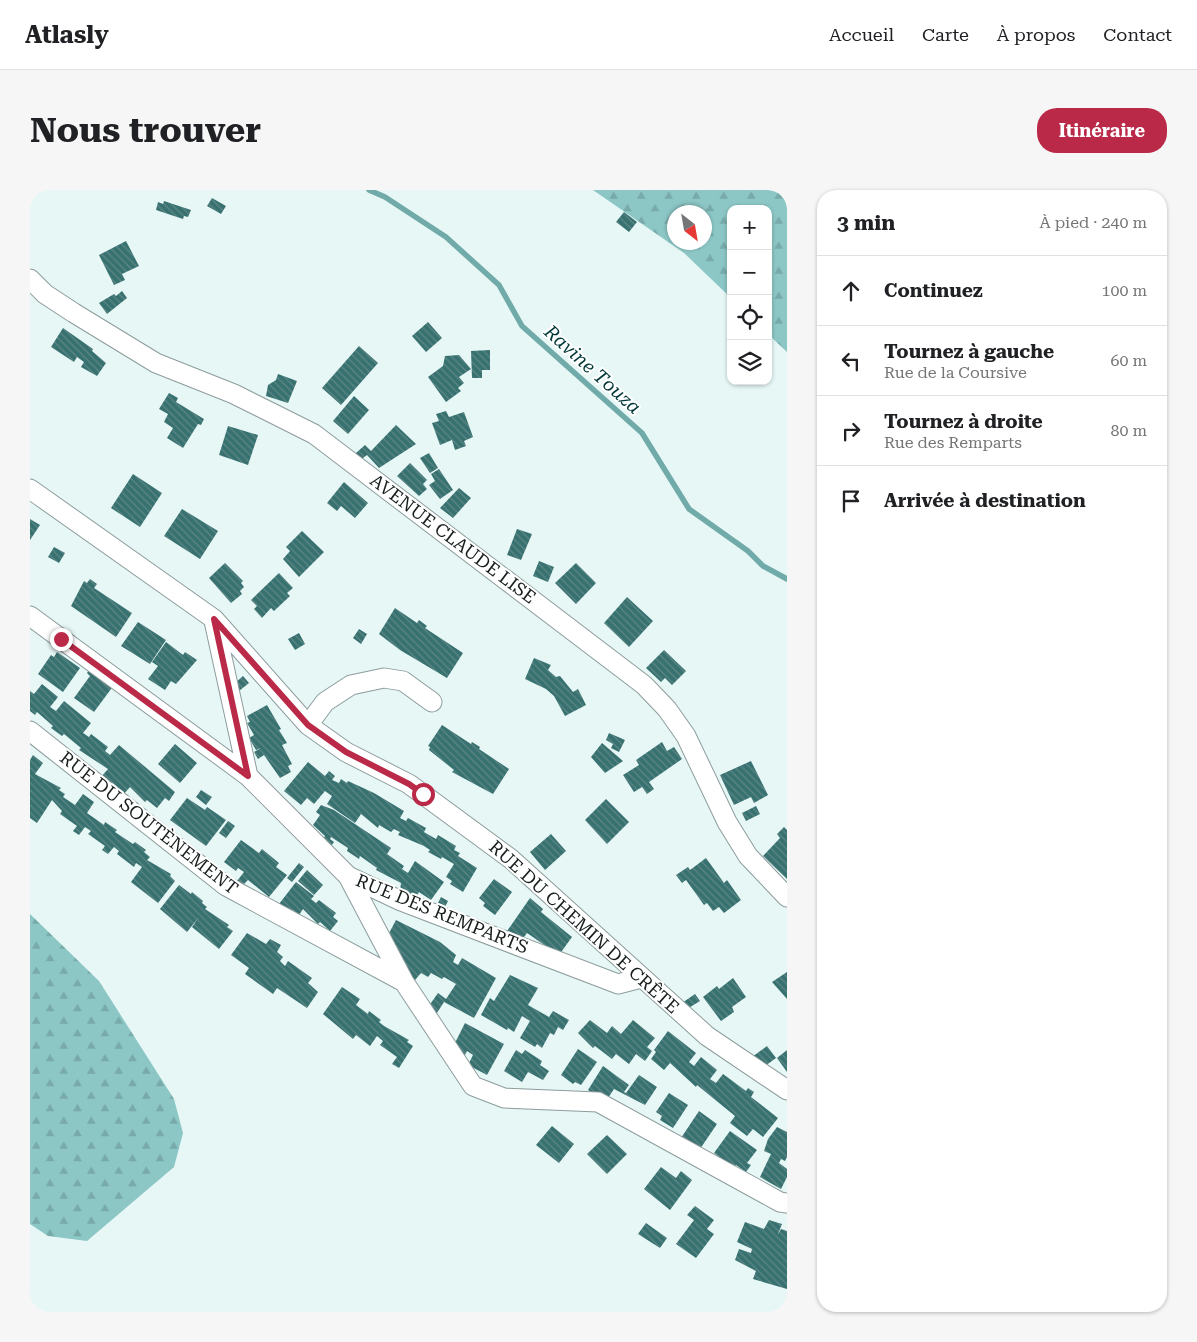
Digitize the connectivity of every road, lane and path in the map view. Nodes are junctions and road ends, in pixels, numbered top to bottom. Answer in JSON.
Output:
{"nodes":[{"id":1,"x":30,"y":279,"type":"edge"},
{"id":2,"x":30,"y":489,"type":"edge"},
{"id":3,"x":30,"y":616,"type":"edge"},
{"id":4,"x":214,"y":619,"type":"junction"},
{"id":5,"x":432,"y":702,"type":"dead end"},
{"id":6,"x":308,"y":725,"type":"junction"},
{"id":7,"x":30,"y":731,"type":"edge"},
{"id":8,"x":248,"y":776,"type":"junction"},
{"id":9,"x":348,"y":876,"type":"junction"},
{"id":10,"x":787,"y":897,"type":"edge"},
{"id":11,"x":641,"y":978,"type":"junction"},
{"id":12,"x":404,"y":982,"type":"junction"},
{"id":13,"x":787,"y":1090,"type":"edge"},
{"id":14,"x":787,"y":1204,"type":"edge"}],
"edges":[{"from":1,"to":10,"type":"street","name":"AVENUE CLAUDE LISE"},
{"from":2,"to":4,"type":"street","name":"RUE DU CHEMIN DE CRÊTE"},
{"from":3,"to":8,"type":"street","name":"RUE DES REMPARTS"},
{"from":4,"to":6,"type":"street","name":"RUE DU CHEMIN DE CRÊTE"},
{"from":4,"to":8,"type":"street"},
{"from":5,"to":6,"type":"street"},
{"from":6,"to":11,"type":"street","name":"RUE DU CHEMIN DE CRÊTE"},
{"from":7,"to":12,"type":"street","name":"RUE DU SOUTÈNEMENT"},
{"from":8,"to":9,"type":"street","name":"RUE DES REMPARTS"},
{"from":9,"to":11,"type":"street","name":"RUE DES REMPARTS"},
{"from":9,"to":12,"type":"street"},
{"from":11,"to":13,"type":"street","name":"RUE DU CHEMIN DE CRÊTE"},
{"from":12,"to":14,"type":"street"}]}
